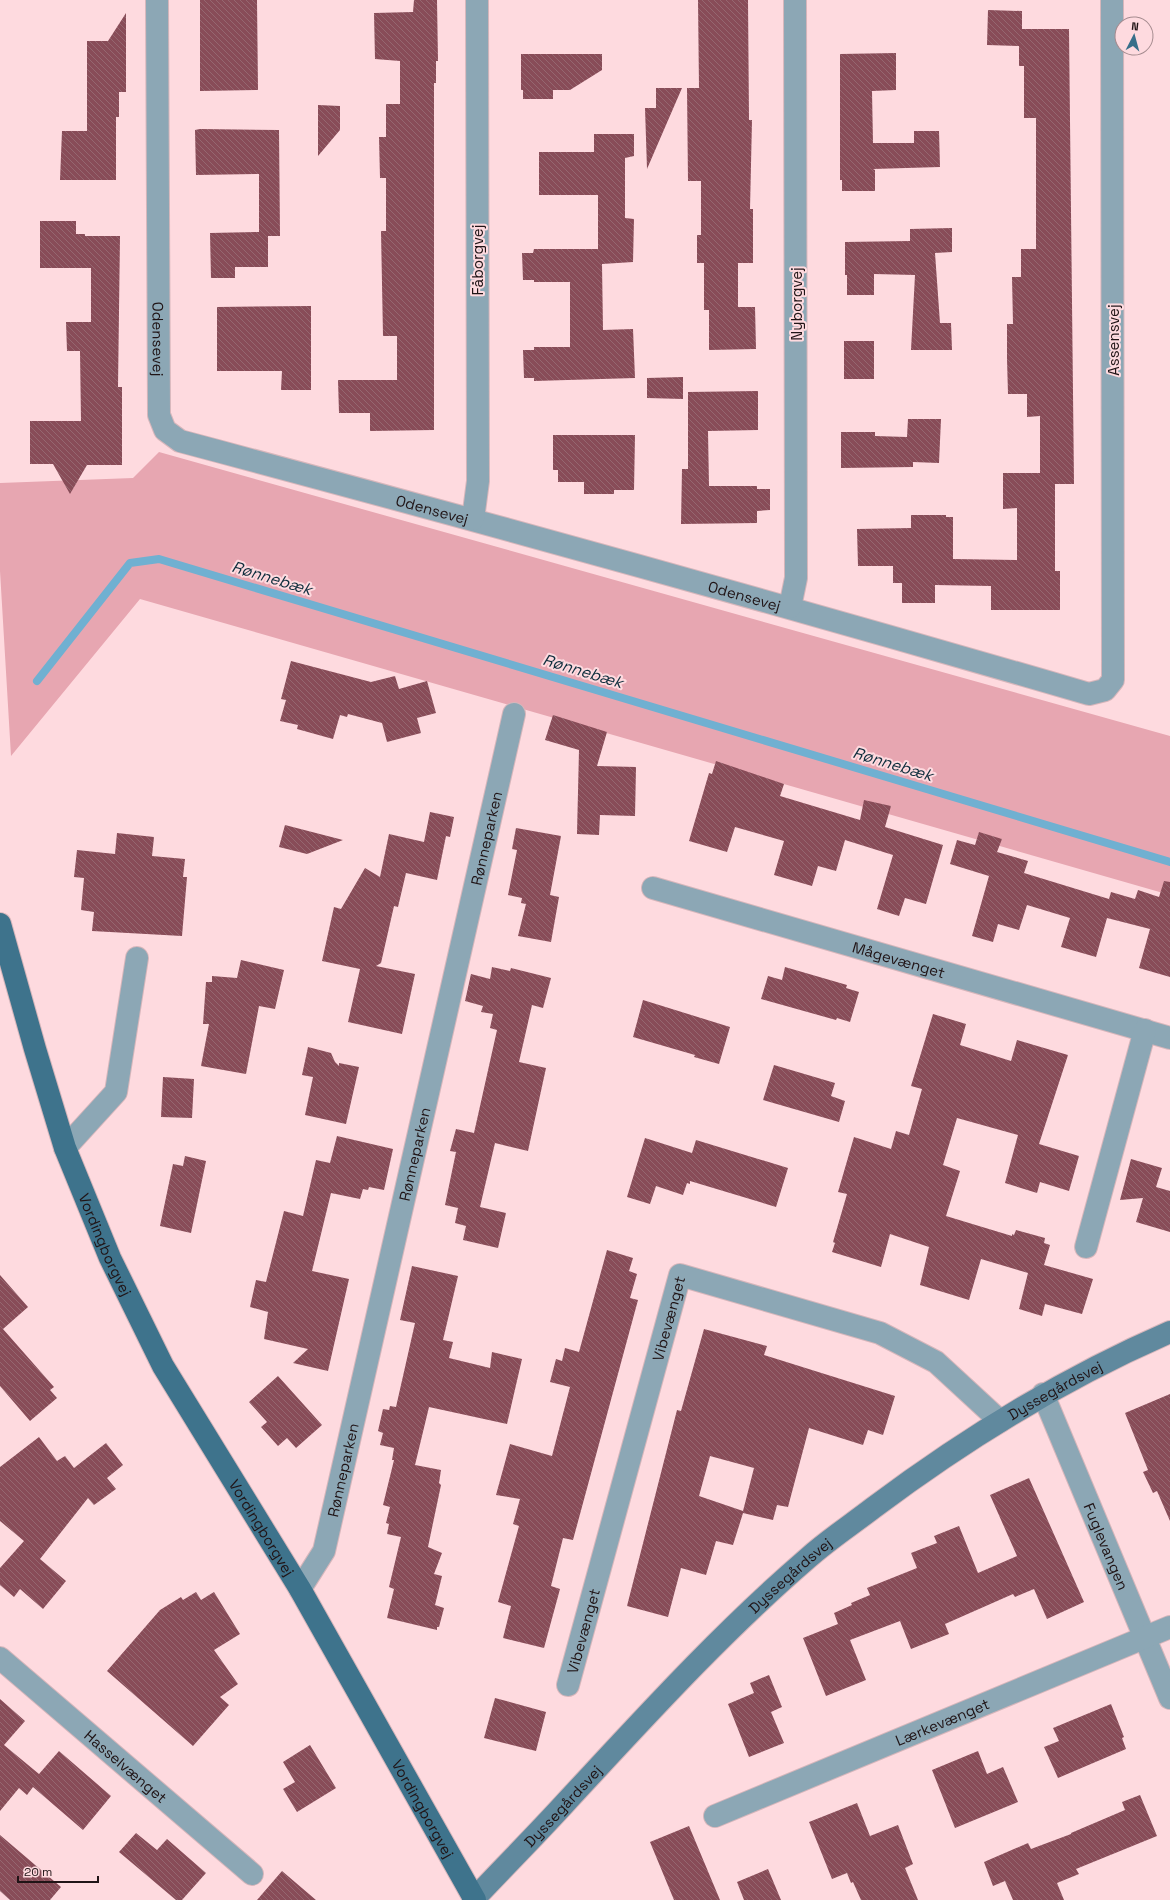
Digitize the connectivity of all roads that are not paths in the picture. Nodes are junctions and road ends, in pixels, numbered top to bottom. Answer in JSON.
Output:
{"nodes":[{"id":1,"x":157,"y":0,"type":"edge"},
{"id":2,"x":476,"y":0,"type":"edge"},
{"id":3,"x":795,"y":0,"type":"edge"},
{"id":4,"x":1112,"y":0,"type":"edge"},
{"id":5,"x":473,"y":519,"type":"junction"},
{"id":6,"x":790,"y":607,"type":"junction"},
{"id":7,"x":1113,"y":680,"type":"joint"},
{"id":8,"x":514,"y":714,"type":"dead end"},
{"id":9,"x":652,"y":888,"type":"dead end"},
{"id":10,"x":0,"y":924,"type":"edge"},
{"id":11,"x":137,"y":958,"type":"dead end"},
{"id":12,"x":1145,"y":1030,"type":"junction"},
{"id":13,"x":1170,"y":1038,"type":"edge"},
{"id":14,"x":65,"y":1148,"type":"junction"},
{"id":15,"x":1086,"y":1247,"type":"dead end"},
{"id":16,"x":1170,"y":1332,"type":"edge"},
{"id":17,"x":1043,"y":1394,"type":"junction"},
{"id":18,"x":1000,"y":1421,"type":"junction"},
{"id":19,"x":300,"y":1589,"type":"junction"},
{"id":20,"x":1170,"y":1627,"type":"edge"},
{"id":21,"x":1145,"y":1638,"type":"junction"},
{"id":22,"x":0,"y":1658,"type":"edge"},
{"id":23,"x":568,"y":1685,"type":"dead end"},
{"id":24,"x":1170,"y":1698,"type":"edge"},
{"id":25,"x":715,"y":1816,"type":"dead end"},
{"id":26,"x":252,"y":1874,"type":"dead end"},
{"id":27,"x":474,"y":1900,"type":"edge"}],
"edges":[{"from":1,"to":5,"type":"street","name":"Odensevej"},
{"from":2,"to":5,"type":"street","name":"Fåborgvej"},
{"from":3,"to":6,"type":"street","name":"Nyborgvej"},
{"from":4,"to":7,"type":"street","name":"Assensvej"},
{"from":5,"to":6,"type":"street","name":"Odensevej"},
{"from":6,"to":7,"type":"street","name":"Odensevej"},
{"from":8,"to":19,"type":"street","name":"Rønneparken"},
{"from":9,"to":12,"type":"street","name":"Mågevænget"},
{"from":10,"to":14,"type":"main road","name":"Vordingborgvej"},
{"from":11,"to":14,"type":"street"},
{"from":12,"to":13,"type":"street","name":"Mågevænget"},
{"from":12,"to":15,"type":"street"},
{"from":14,"to":19,"type":"main road","name":"Vordingborgvej"},
{"from":16,"to":17,"type":"street","name":"Dyssegårdsvej"},
{"from":17,"to":18,"type":"street","name":"Dyssegårdsvej"},
{"from":17,"to":21,"type":"street","name":"Fuglevangen"},
{"from":18,"to":23,"type":"street","name":"Vibevænget"},
{"from":18,"to":27,"type":"street","name":"Dyssegårdsvej"},
{"from":19,"to":27,"type":"main road","name":"Vordingborgvej"},
{"from":20,"to":21,"type":"street","name":"Lærkevænget"},
{"from":21,"to":24,"type":"street","name":"Fuglevangen"},
{"from":21,"to":25,"type":"street","name":"Lærkevænget"},
{"from":22,"to":26,"type":"street","name":"Hasselvænget"}]}
